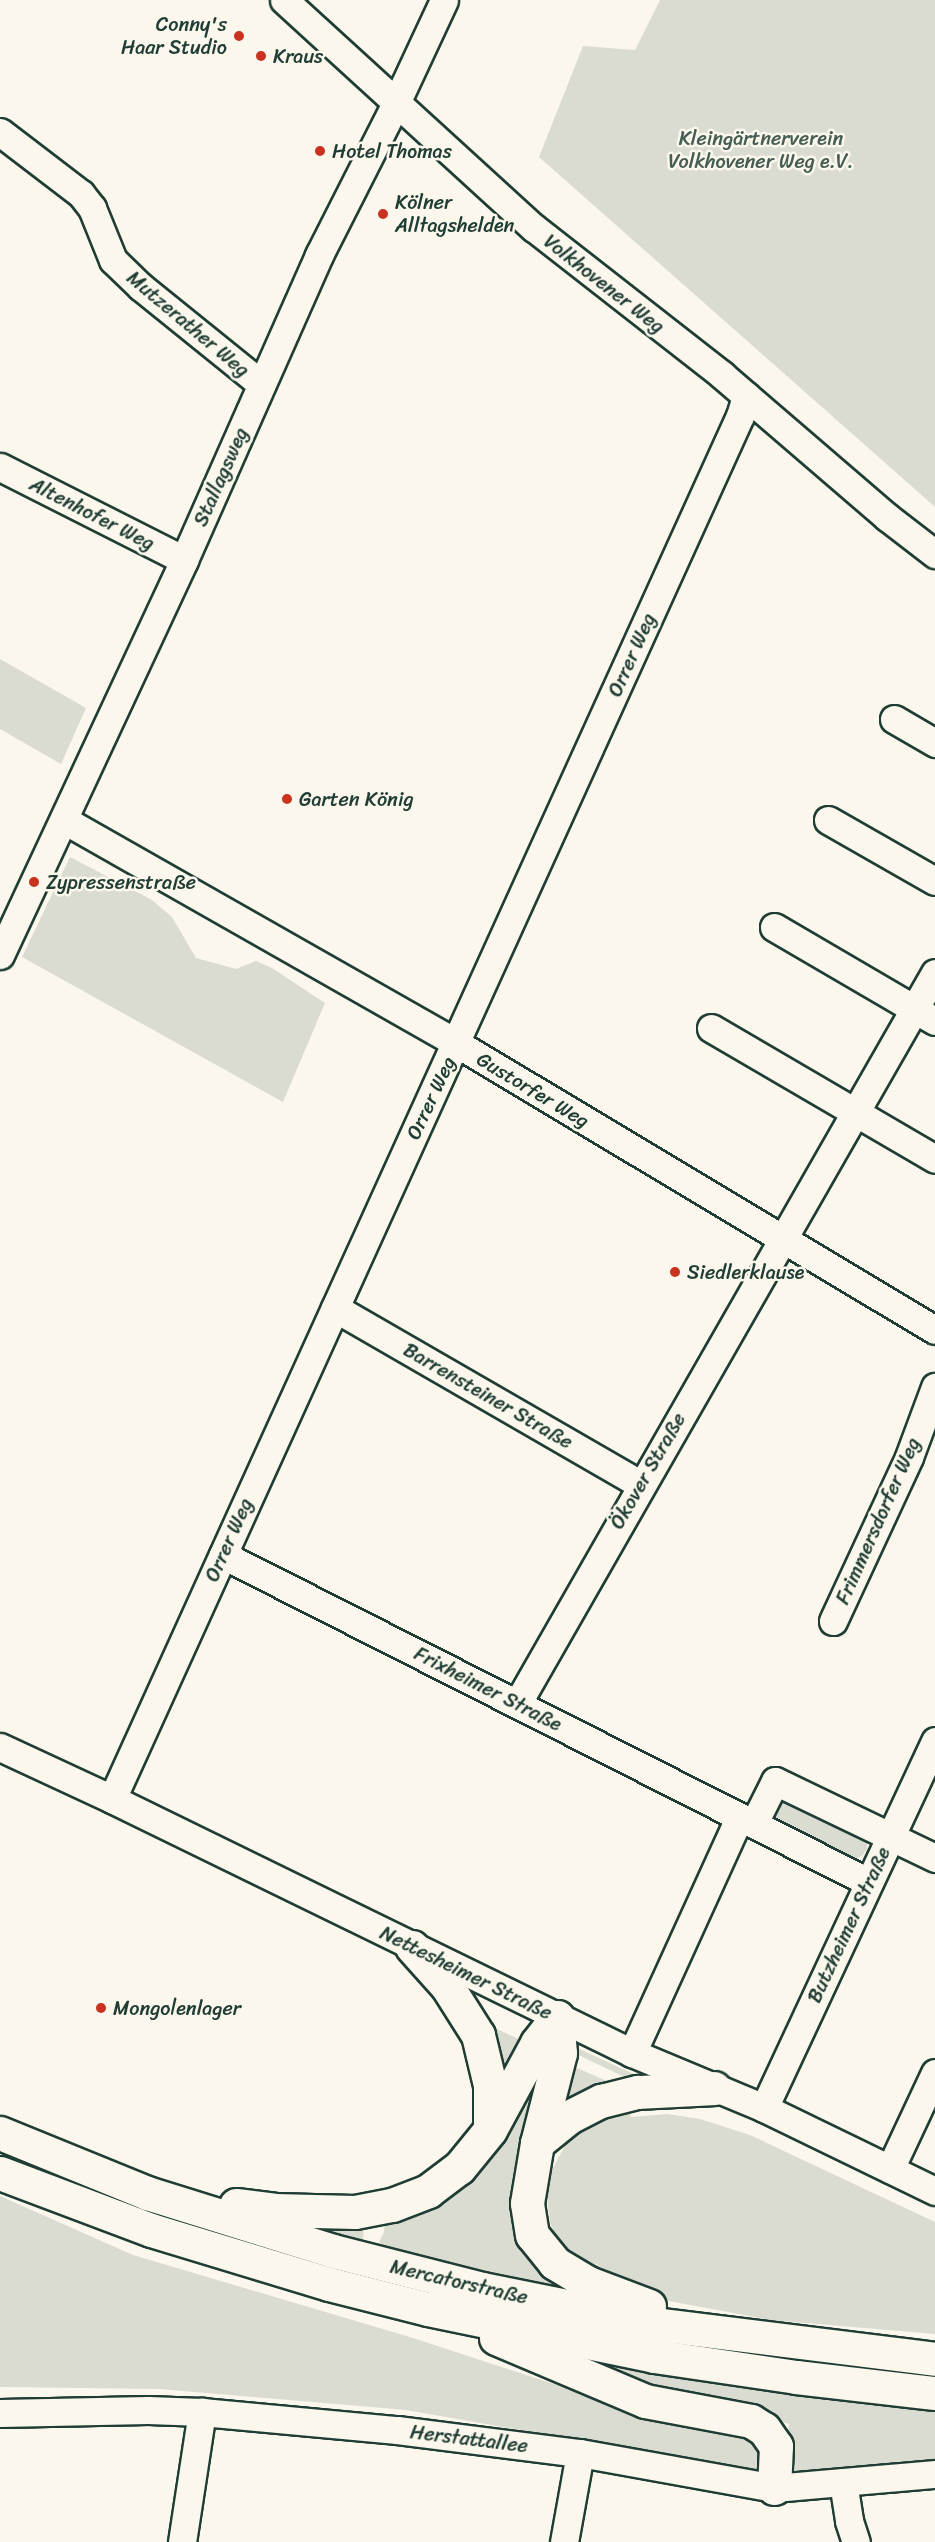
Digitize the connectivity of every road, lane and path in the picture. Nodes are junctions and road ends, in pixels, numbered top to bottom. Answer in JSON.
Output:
{"nodes":[{"id":1,"x":284,"y":0,"type":"edge"},
{"id":2,"x":444,"y":0,"type":"edge"},
{"id":3,"x":397,"y":101,"type":"junction"},
{"id":4,"x":0,"y":132,"type":"edge"},
{"id":5,"x":261,"y":384,"type":"junction"},
{"id":6,"x":746,"y":396,"type":"junction"},
{"id":7,"x":0,"y":467,"type":"edge"},
{"id":8,"x":935,"y":554,"type":"edge"},
{"id":9,"x":184,"y":560,"type":"junction"},
{"id":10,"x":894,"y":719,"type":"dead end"},
{"id":11,"x":935,"y":743,"type":"edge"},
{"id":12,"x":64,"y":820,"type":"junction"},
{"id":13,"x":828,"y":820,"type":"dead end"},
{"id":14,"x":935,"y":881,"type":"edge"},
{"id":15,"x":774,"y":927,"type":"dead end"},
{"id":16,"x":0,"y":955,"type":"edge"},
{"id":17,"x":935,"y":973,"type":"edge"},
{"id":18,"x":924,"y":1015,"type":"edge"},
{"id":19,"x":711,"y":1028,"type":"dead end"},
{"id":20,"x":456,"y":1043,"type":"junction"},
{"id":21,"x":856,"y":1112,"type":"junction"},
{"id":22,"x":935,"y":1159,"type":"edge"},
{"id":23,"x":781,"y":1240,"type":"junction"},
{"id":24,"x":335,"y":1308,"type":"junction"},
{"id":25,"x":935,"y":1330,"type":"edge"},
{"id":26,"x":935,"y":1387,"type":"edge"},
{"id":27,"x":640,"y":1484,"type":"junction"},
{"id":28,"x":223,"y":1555,"type":"junction"},
{"id":29,"x":833,"y":1621,"type":"dead end"},
{"id":30,"x":516,"y":1704,"type":"junction"},
{"id":31,"x":935,"y":1741,"type":"edge"},
{"id":32,"x":0,"y":1747,"type":"edge"},
{"id":33,"x":112,"y":1799,"type":"junction"},
{"id":34,"x":746,"y":1821,"type":"junction"},
{"id":35,"x":890,"y":1837,"type":"junction"},
{"id":36,"x":935,"y":1858,"type":"edge"},
{"id":37,"x":868,"y":1882,"type":"junction"},
{"id":38,"x":412,"y":1947,"type":"junction"},
{"id":39,"x":557,"y":2017,"type":"junction"},
{"id":40,"x":632,"y":2053,"type":"junction"},
{"id":41,"x":935,"y":2073,"type":"edge"},
{"id":42,"x":714,"y":2088,"type":"junction"},
{"id":43,"x":764,"y":2108,"type":"junction"},
{"id":44,"x":490,"y":2130,"type":"junction"},
{"id":45,"x":0,"y":2133,"type":"edge"},
{"id":46,"x":537,"y":2143,"type":"junction"},
{"id":47,"x":890,"y":2169,"type":"junction"},
{"id":48,"x":0,"y":2173,"type":"edge"},
{"id":49,"x":935,"y":2191,"type":"edge"},
{"id":50,"x":147,"y":2193,"type":"junction"},
{"id":51,"x":428,"y":2309,"type":"junction"},
{"id":52,"x":850,"y":2350,"type":"junction"},
{"id":53,"x":935,"y":2359,"type":"edge"},
{"id":54,"x":935,"y":2393,"type":"edge"},
{"id":55,"x":202,"y":2412,"type":"junction"},
{"id":56,"x":0,"y":2414,"type":"edge"},
{"id":57,"x":580,"y":2453,"type":"junction"},
{"id":58,"x":935,"y":2474,"type":"edge"},
{"id":59,"x":843,"y":2482,"type":"junction"},
{"id":60,"x":774,"y":2488,"type":"junction"},
{"id":61,"x":182,"y":2542,"type":"edge"},
{"id":62,"x":564,"y":2542,"type":"edge"},
{"id":63,"x":856,"y":2542,"type":"edge"}],
"edges":[{"from":1,"to":3,"type":"street","name":"Volkhovener Weg"},
{"from":2,"to":3,"type":"street","name":"Stallagsweg"},
{"from":3,"to":5,"type":"street","name":"Stallagsweg"},
{"from":3,"to":6,"type":"street","name":"Volkhovener Weg"},
{"from":4,"to":5,"type":"street","name":"Mutzerather Weg"},
{"from":5,"to":9,"type":"street","name":"Stallagsweg"},
{"from":6,"to":8,"type":"street","name":"Volkhovener Weg"},
{"from":6,"to":20,"type":"street","name":"Orrer Weg"},
{"from":7,"to":9,"type":"street","name":"Altenhofer Weg"},
{"from":9,"to":12,"type":"street","name":"Stallagsweg"},
{"from":10,"to":11,"type":"street"},
{"from":12,"to":16,"type":"street","name":"Stallagsweg"},
{"from":12,"to":20,"type":"street","name":"Gustorfer Weg"},
{"from":13,"to":14,"type":"street"},
{"from":15,"to":18,"type":"street"},
{"from":17,"to":18,"type":"street","name":"Ökover Straße"},
{"from":18,"to":21,"type":"street","name":"Ökover Straße"},
{"from":19,"to":21,"type":"street"},
{"from":20,"to":23,"type":"street","name":"Gustorfer Weg"},
{"from":20,"to":24,"type":"street","name":"Orrer Weg"},
{"from":21,"to":22,"type":"street"},
{"from":21,"to":23,"type":"street","name":"Ökover Straße"},
{"from":23,"to":25,"type":"street","name":"Gustorfer Weg"},
{"from":23,"to":27,"type":"street","name":"Ökover Straße"},
{"from":24,"to":27,"type":"street","name":"Barrensteiner Straße"},
{"from":24,"to":28,"type":"street","name":"Orrer Weg"},
{"from":26,"to":29,"type":"street","name":"Frimmersdorfer Weg"},
{"from":27,"to":30,"type":"street","name":"Ökover Straße"},
{"from":28,"to":30,"type":"street","name":"Frixheimer Straße"},
{"from":28,"to":33,"type":"street","name":"Orrer Weg"},
{"from":30,"to":34,"type":"street","name":"Frixheimer Straße"},
{"from":31,"to":35,"type":"street","name":"Butzheimer Straße"},
{"from":32,"to":33,"type":"street","name":"Nettesheimer Straße"},
{"from":33,"to":38,"type":"street","name":"Nettesheimer Straße"},
{"from":34,"to":35,"type":"street"},
{"from":34,"to":37,"type":"street","name":"Frixheimer Straße"},
{"from":34,"to":40,"type":"street"},
{"from":35,"to":36,"type":"street"},
{"from":35,"to":37,"type":"street","name":"Butzheimer Straße"},
{"from":37,"to":43,"type":"street","name":"Butzheimer Straße"},
{"from":38,"to":39,"type":"street","name":"Nettesheimer Straße"},
{"from":38,"to":44,"type":"main road"},
{"from":39,"to":40,"type":"street","name":"Nettesheimer Straße"},
{"from":39,"to":44,"type":"main road"},
{"from":39,"to":46,"type":"main road"},
{"from":40,"to":42,"type":"street","name":"Nettesheimer Straße"},
{"from":41,"to":47,"type":"street"},
{"from":42,"to":43,"type":"street","name":"Nettesheimer Straße"},
{"from":42,"to":46,"type":"main road"},
{"from":43,"to":47,"type":"street","name":"Nettesheimer Straße"},
{"from":44,"to":50,"type":"main road"},
{"from":45,"to":50,"type":"main road","name":"Mercatorstraße"},
{"from":46,"to":52,"type":"main road"},
{"from":47,"to":49,"type":"street","name":"Nettesheimer Straße"},
{"from":48,"to":51,"type":"main road","name":"Mercatorstraße"},
{"from":50,"to":52,"type":"main road","name":"Mercatorstraße"},
{"from":51,"to":54,"type":"main road","name":"Mercatorstraße"},
{"from":51,"to":60,"type":"main road"},
{"from":52,"to":53,"type":"main road","name":"Mercatorstraße"},
{"from":55,"to":56,"type":"street","name":"Herstattallee"},
{"from":55,"to":57,"type":"street","name":"Herstattallee"},
{"from":55,"to":61,"type":"street"},
{"from":57,"to":60,"type":"street","name":"Herstattallee"},
{"from":57,"to":62,"type":"street"},
{"from":58,"to":59,"type":"street","name":"Herstattallee"},
{"from":59,"to":60,"type":"street","name":"Herstattallee"},
{"from":59,"to":63,"type":"street"}]}
